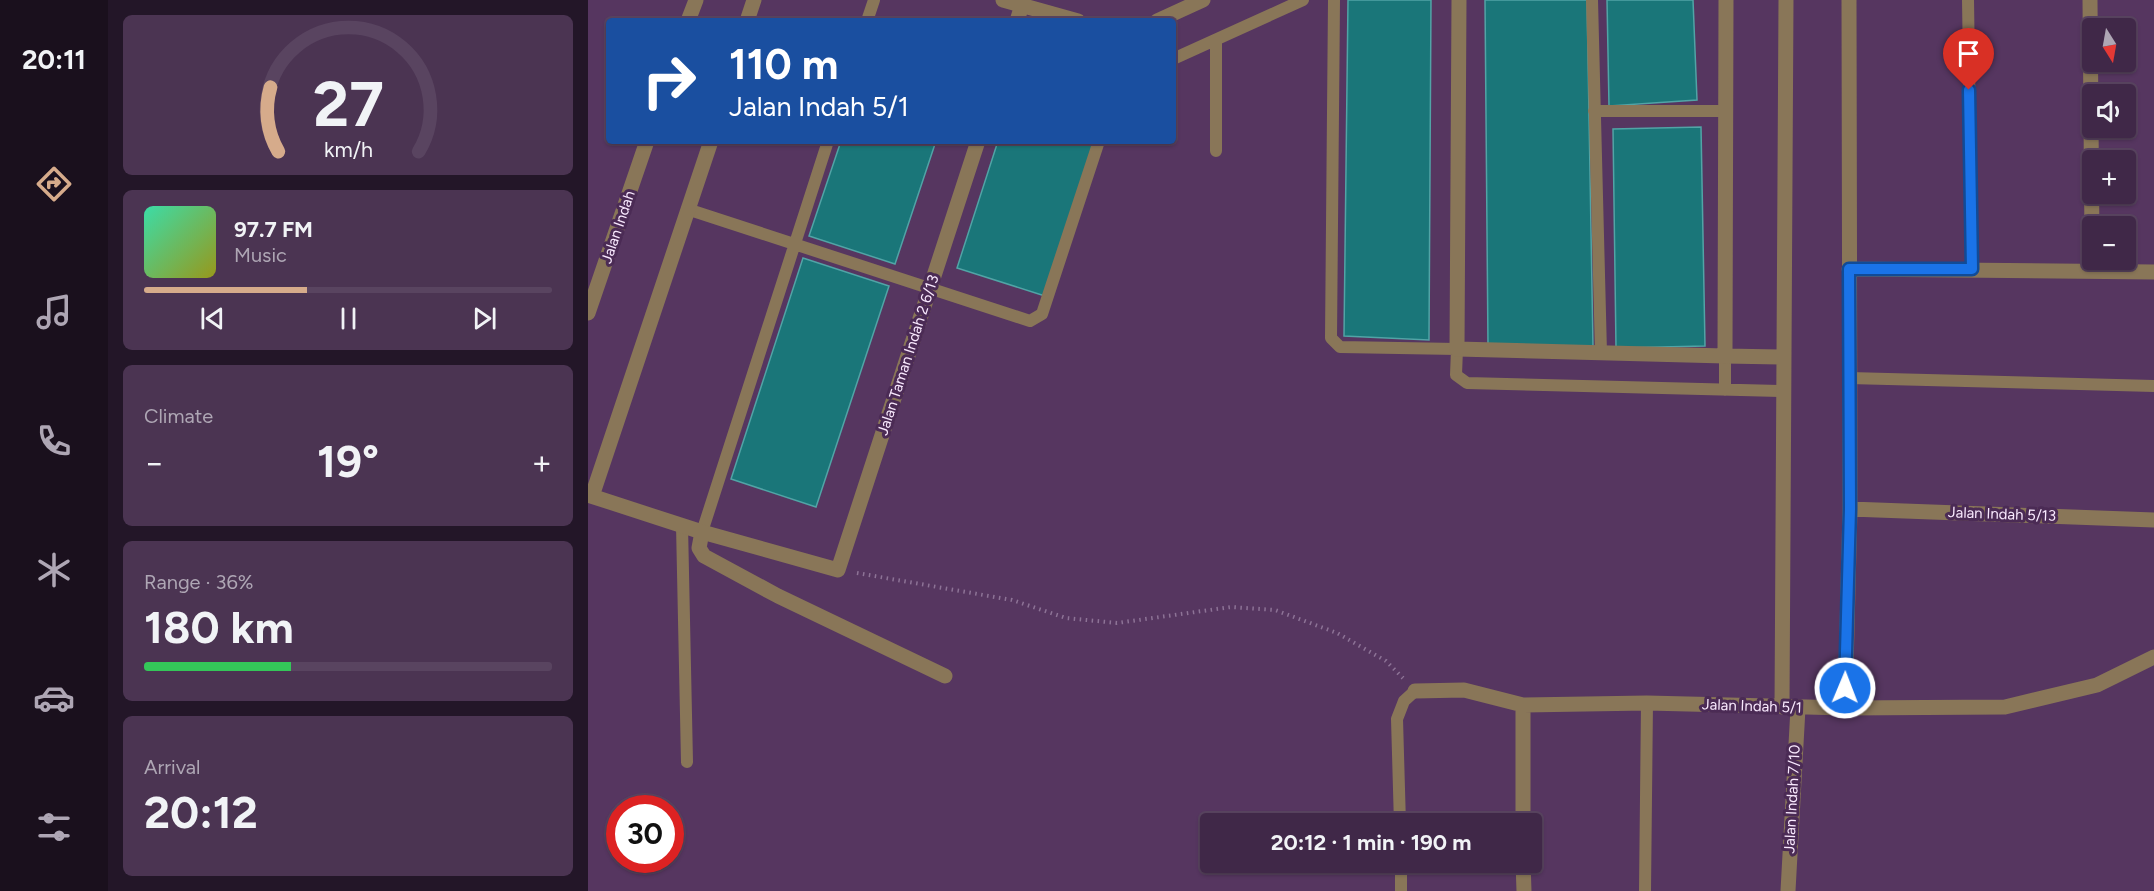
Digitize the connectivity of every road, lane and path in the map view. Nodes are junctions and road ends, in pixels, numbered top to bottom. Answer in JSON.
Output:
{"nodes":[{"id":1,"x":696,"y":0,"type":"edge"},
{"id":2,"x":754,"y":0,"type":"edge"},
{"id":3,"x":874,"y":0,"type":"edge"},
{"id":4,"x":1003,"y":0,"type":"edge"},
{"id":5,"x":1203,"y":0,"type":"edge"},
{"id":6,"x":1303,"y":0,"type":"edge"},
{"id":7,"x":1334,"y":0,"type":"edge"},
{"id":8,"x":1459,"y":0,"type":"edge"},
{"id":9,"x":1592,"y":0,"type":"edge"},
{"id":10,"x":1726,"y":0,"type":"edge"},
{"id":11,"x":1786,"y":0,"type":"edge"},
{"id":12,"x":1849,"y":0,"type":"edge"},
{"id":13,"x":1968,"y":0,"type":"edge"},
{"id":14,"x":2090,"y":0,"type":"edge"},
{"id":15,"x":1022,"y":5,"type":"junction"},
{"id":16,"x":689,"y":18,"type":"edge"},
{"id":17,"x":748,"y":18,"type":"edge"},
{"id":18,"x":868,"y":18,"type":"edge"},
{"id":19,"x":1018,"y":18,"type":"edge"},
{"id":20,"x":1068,"y":18,"type":"edge"},
{"id":21,"x":1164,"y":18,"type":"edge"},
{"id":22,"x":1216,"y":40,"type":"junction"},
{"id":23,"x":1176,"y":58,"type":"edge"},
{"id":24,"x":1594,"y":111,"type":"junction"},
{"id":25,"x":1726,"y":111,"type":"junction"},
{"id":26,"x":646,"y":144,"type":"edge"},
{"id":27,"x":710,"y":144,"type":"edge"},
{"id":28,"x":827,"y":144,"type":"edge"},
{"id":29,"x":977,"y":144,"type":"edge"},
{"id":30,"x":1098,"y":144,"type":"edge"},
{"id":31,"x":1216,"y":151,"type":"dead end"},
{"id":32,"x":690,"y":210,"type":"junction"},
{"id":33,"x":2092,"y":216,"type":"edge"},
{"id":34,"x":795,"y":245,"type":"junction"},
{"id":35,"x":2082,"y":265,"type":"edge"},
{"id":36,"x":1849,"y":269,"type":"junction"},
{"id":37,"x":1972,"y":269,"type":"junction"},
{"id":38,"x":2136,"y":270,"type":"edge"},
{"id":39,"x":2154,"y":272,"type":"edge"},
{"id":40,"x":929,"y":290,"type":"junction"},
{"id":41,"x":588,"y":313,"type":"edge"},
{"id":42,"x":1457,"y":349,"type":"junction"},
{"id":43,"x":1601,"y":353,"type":"junction"},
{"id":44,"x":1725,"y":357,"type":"junction"},
{"id":45,"x":1783,"y":357,"type":"junction"},
{"id":46,"x":1849,"y":378,"type":"junction"},
{"id":47,"x":2154,"y":386,"type":"edge"},
{"id":48,"x":1725,"y":390,"type":"junction"},
{"id":49,"x":1783,"y":391,"type":"junction"},
{"id":50,"x":590,"y":495,"type":"edge"},
{"id":51,"x":1850,"y":509,"type":"junction"},
{"id":52,"x":2154,"y":520,"type":"edge"},
{"id":53,"x":682,"y":525,"type":"junction"},
{"id":54,"x":702,"y":532,"type":"junction"},
{"id":55,"x":838,"y":570,"type":"junction"},
{"id":56,"x":2154,"y":657,"type":"edge"},
{"id":57,"x":945,"y":676,"type":"dead end"},
{"id":58,"x":1415,"y":691,"type":"junction"},
{"id":59,"x":1647,"y":703,"type":"junction"},
{"id":60,"x":1523,"y":705,"type":"junction"},
{"id":61,"x":1782,"y":707,"type":"junction"},
{"id":62,"x":1798,"y":708,"type":"junction"},
{"id":63,"x":1845,"y":708,"type":"junction"},
{"id":64,"x":687,"y":762,"type":"dead end"},
{"id":65,"x":1400,"y":813,"type":"edge"},
{"id":66,"x":1523,"y":813,"type":"edge"},
{"id":67,"x":1401,"y":873,"type":"edge"},
{"id":68,"x":1523,"y":873,"type":"edge"},
{"id":69,"x":1401,"y":891,"type":"edge"},
{"id":70,"x":1524,"y":891,"type":"edge"},
{"id":71,"x":1645,"y":891,"type":"edge"},
{"id":72,"x":1788,"y":891,"type":"edge"}],
"edges":[{"from":1,"to":16,"type":"street"},
{"from":2,"to":17,"type":"street"},
{"from":3,"to":18,"type":"lane"},
{"from":4,"to":15,"type":"street"},
{"from":5,"to":21,"type":"street"},
{"from":6,"to":22,"type":"lane"},
{"from":7,"to":42,"type":"lane"},
{"from":8,"to":42,"type":"street"},
{"from":9,"to":24,"type":"lane"},
{"from":10,"to":25,"type":"street"},
{"from":11,"to":45,"type":"street"},
{"from":12,"to":36,"type":"street"},
{"from":13,"to":37,"type":"lane"},
{"from":14,"to":33,"type":"street"},
{"from":15,"to":19,"type":"street"},
{"from":15,"to":20,"type":"street"},
{"from":22,"to":23,"type":"lane"},
{"from":22,"to":31,"type":"lane"},
{"from":24,"to":25,"type":"lane"},
{"from":24,"to":43,"type":"lane"},
{"from":25,"to":44,"type":"street"},
{"from":26,"to":41,"type":"street","name":"Jalan Indah"},
{"from":27,"to":32,"type":"street"},
{"from":28,"to":34,"type":"lane"},
{"from":29,"to":40,"type":"street","name":"Jalan Taman Indah 2 6/13"},
{"from":30,"to":40,"type":"lane"},
{"from":32,"to":34,"type":"lane"},
{"from":32,"to":50,"type":"street"},
{"from":34,"to":40,"type":"lane"},
{"from":34,"to":54,"type":"lane"},
{"from":35,"to":37,"type":"street"},
{"from":36,"to":37,"type":"street"},
{"from":36,"to":46,"type":"street"},
{"from":38,"to":39,"type":"street"},
{"from":40,"to":55,"type":"street","name":"Jalan Taman Indah 2 6/13"},
{"from":42,"to":43,"type":"street"},
{"from":42,"to":48,"type":"lane"},
{"from":43,"to":44,"type":"street"},
{"from":44,"to":45,"type":"street"},
{"from":44,"to":48,"type":"lane"},
{"from":45,"to":49,"type":"street"},
{"from":46,"to":47,"type":"lane"},
{"from":46,"to":51,"type":"street"},
{"from":48,"to":49,"type":"lane"},
{"from":49,"to":61,"type":"street"},
{"from":50,"to":53,"type":"street"},
{"from":51,"to":52,"type":"street","name":"Jalan Indah 5/13"},
{"from":51,"to":63,"type":"street"},
{"from":53,"to":54,"type":"street"},
{"from":53,"to":64,"type":"lane"},
{"from":54,"to":55,"type":"street"},
{"from":54,"to":57,"type":"street"},
{"from":55,"to":58,"type":"path"},
{"from":56,"to":63,"type":"street","name":"Jalan Indah 5/1"},
{"from":58,"to":60,"type":"street","name":"Jalan Indah 5/1"},
{"from":58,"to":65,"type":"lane"},
{"from":59,"to":60,"type":"street","name":"Jalan Indah 5/1"},
{"from":59,"to":61,"type":"street","name":"Jalan Indah 5/1"},
{"from":59,"to":71,"type":"lane"},
{"from":60,"to":66,"type":"street"},
{"from":61,"to":62,"type":"street","name":"Jalan Indah 5/1"},
{"from":62,"to":63,"type":"street","name":"Jalan Indah 5/1"},
{"from":62,"to":72,"type":"street","name":"Jalan Indah 7/10"},
{"from":67,"to":69,"type":"lane"},
{"from":68,"to":70,"type":"street"}]}
